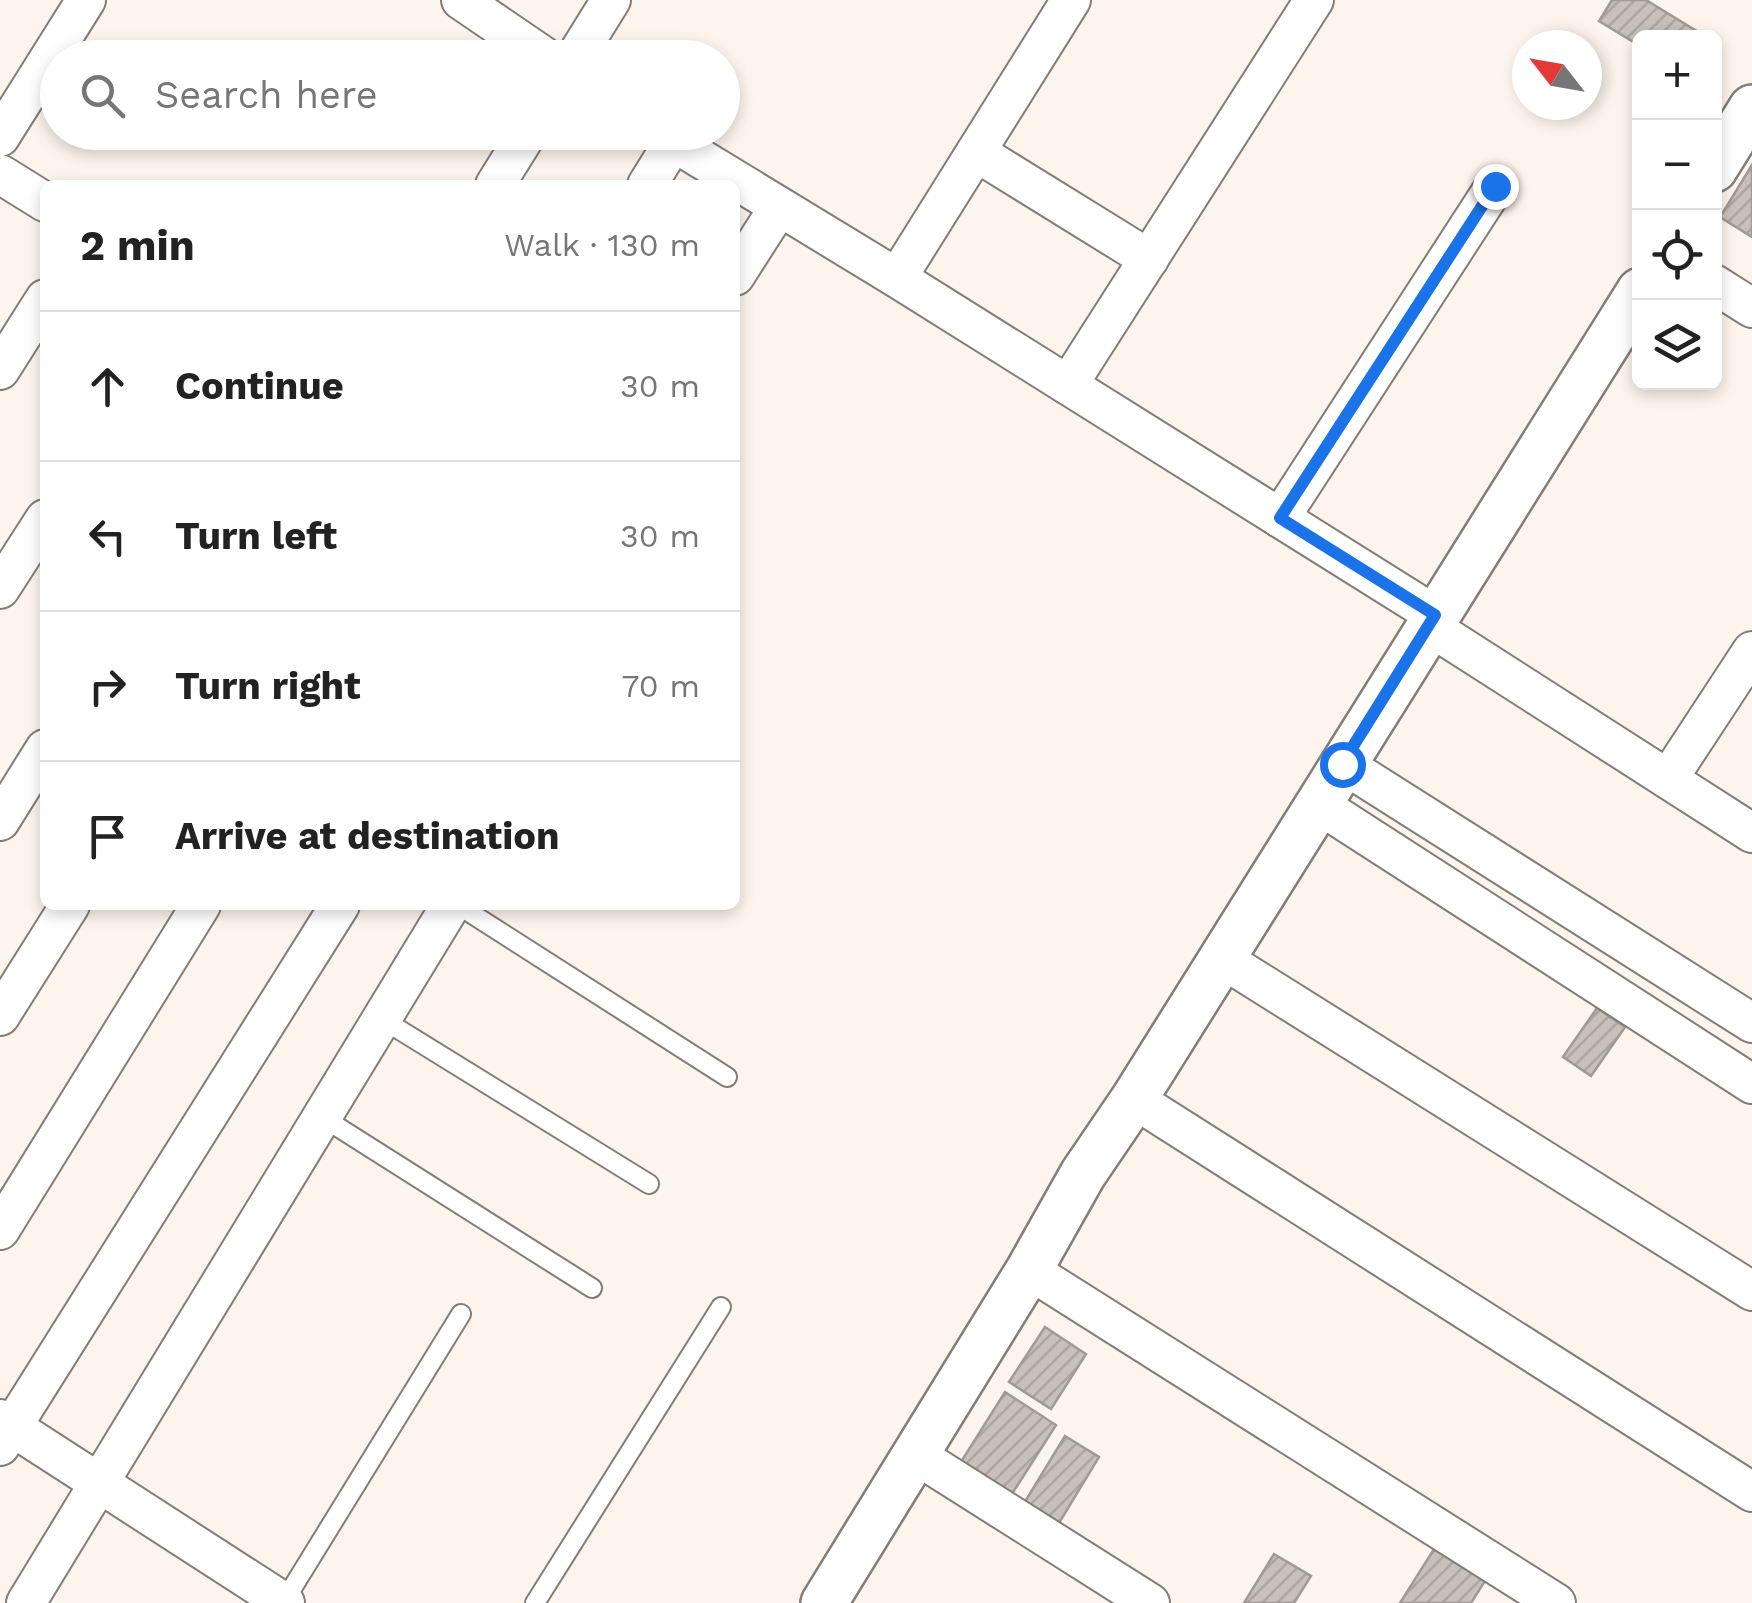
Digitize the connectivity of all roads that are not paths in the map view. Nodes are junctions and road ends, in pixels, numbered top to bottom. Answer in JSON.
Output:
{"nodes":[{"id":1,"x":86,"y":0,"type":"edge"},
{"id":2,"x":461,"y":0,"type":"edge"},
{"id":3,"x":611,"y":0,"type":"edge"},
{"id":4,"x":1071,"y":0,"type":"edge"},
{"id":5,"x":1314,"y":0,"type":"edge"},
{"id":6,"x":61,"y":40,"type":"edge"},
{"id":7,"x":520,"y":40,"type":"edge"},
{"id":8,"x":586,"y":40,"type":"edge"},
{"id":9,"x":40,"y":73,"type":"edge"},
{"id":10,"x":1752,"y":108,"type":"edge"},
{"id":11,"x":0,"y":136,"type":"edge"},
{"id":12,"x":517,"y":150,"type":"edge"},
{"id":13,"x":660,"y":150,"type":"edge"},
{"id":14,"x":685,"y":150,"type":"edge"},
{"id":15,"x":976,"y":152,"type":"junction"},
{"id":16,"x":1722,"y":156,"type":"edge"},
{"id":17,"x":0,"y":174,"type":"edge"},
{"id":18,"x":498,"y":180,"type":"edge"},
{"id":19,"x":649,"y":180,"type":"edge"},
{"id":20,"x":734,"y":180,"type":"edge"},
{"id":21,"x":740,"y":183,"type":"edge"},
{"id":22,"x":1495,"y":186,"type":"dead end"},
{"id":23,"x":40,"y":199,"type":"edge"},
{"id":24,"x":779,"y":207,"type":"junction"},
{"id":25,"x":1149,"y":259,"type":"junction"},
{"id":26,"x":740,"y":268,"type":"edge"},
{"id":27,"x":897,"y":278,"type":"junction"},
{"id":28,"x":1722,"y":289,"type":"edge"},
{"id":29,"x":1634,"y":300,"type":"edge"},
{"id":30,"x":40,"y":307,"type":"edge"},
{"id":31,"x":1752,"y":308,"type":"edge"},
{"id":32,"x":0,"y":370,"type":"edge"},
{"id":33,"x":1068,"y":385,"type":"junction"},
{"id":34,"x":1280,"y":518,"type":"junction"},
{"id":35,"x":40,"y":527,"type":"edge"},
{"id":36,"x":0,"y":589,"type":"edge"},
{"id":37,"x":1432,"y":621,"type":"junction"},
{"id":38,"x":1752,"y":650,"type":"edge"},
{"id":39,"x":40,"y":756,"type":"edge"},
{"id":40,"x":1342,"y":764,"type":"junction"},
{"id":41,"x":1668,"y":779,"type":"junction"},
{"id":42,"x":1318,"y":804,"type":"junction"},
{"id":43,"x":0,"y":821,"type":"edge"},
{"id":44,"x":1752,"y":833,"type":"edge"},
{"id":45,"x":67,"y":910,"type":"edge"},
{"id":46,"x":198,"y":910,"type":"edge"},
{"id":47,"x":337,"y":910,"type":"edge"},
{"id":48,"x":451,"y":910,"type":"edge"},
{"id":49,"x":462,"y":910,"type":"edge"},
{"id":50,"x":1221,"y":958,"type":"junction"},
{"id":51,"x":0,"y":1016,"type":"edge"},
{"id":52,"x":382,"y":1019,"type":"junction"},
{"id":53,"x":1752,"y":1023,"type":"edge"},
{"id":54,"x":727,"y":1076,"type":"dead end"},
{"id":55,"x":1752,"y":1084,"type":"edge"},
{"id":56,"x":1134,"y":1099,"type":"junction"},
{"id":57,"x":322,"y":1117,"type":"junction"},
{"id":58,"x":649,"y":1184,"type":"dead end"},
{"id":59,"x":0,"y":1230,"type":"edge"},
{"id":60,"x":1030,"y":1270,"type":"junction"},
{"id":61,"x":592,"y":1288,"type":"dead end"},
{"id":62,"x":1752,"y":1292,"type":"edge"},
{"id":63,"x":722,"y":1307,"type":"dead end"},
{"id":64,"x":461,"y":1314,"type":"dead end"},
{"id":65,"x":4,"y":1431,"type":"edge"},
{"id":66,"x":916,"y":1455,"type":"junction"},
{"id":67,"x":99,"y":1483,"type":"junction"},
{"id":68,"x":1752,"y":1492,"type":"edge"},
{"id":69,"x":837,"y":1598,"type":"edge"},
{"id":70,"x":26,"y":1603,"type":"edge"},
{"id":71,"x":284,"y":1603,"type":"edge"},
{"id":72,"x":535,"y":1603,"type":"edge"},
{"id":73,"x":1150,"y":1603,"type":"edge"},
{"id":74,"x":1556,"y":1603,"type":"edge"}],
"edges":[{"from":1,"to":6,"type":"street"},
{"from":2,"to":7,"type":"street"},
{"from":3,"to":8,"type":"street"},
{"from":4,"to":15,"type":"street"},
{"from":5,"to":25,"type":"street"},
{"from":9,"to":11,"type":"street"},
{"from":10,"to":16,"type":"street"},
{"from":12,"to":18,"type":"street"},
{"from":13,"to":19,"type":"street"},
{"from":14,"to":20,"type":"street"},
{"from":15,"to":25,"type":"street"},
{"from":15,"to":27,"type":"street"},
{"from":17,"to":23,"type":"street"},
{"from":21,"to":24,"type":"street"},
{"from":22,"to":34,"type":"street"},
{"from":24,"to":26,"type":"street"},
{"from":24,"to":27,"type":"street"},
{"from":25,"to":33,"type":"street"},
{"from":27,"to":33,"type":"street"},
{"from":28,"to":31,"type":"street"},
{"from":29,"to":37,"type":"street"},
{"from":30,"to":32,"type":"street"},
{"from":33,"to":34,"type":"street"},
{"from":34,"to":37,"type":"street"},
{"from":35,"to":36,"type":"street"},
{"from":37,"to":40,"type":"street"},
{"from":37,"to":41,"type":"street"},
{"from":38,"to":41,"type":"street"},
{"from":39,"to":43,"type":"street"},
{"from":40,"to":42,"type":"street"},
{"from":40,"to":53,"type":"street"},
{"from":41,"to":44,"type":"street"},
{"from":42,"to":50,"type":"street"},
{"from":42,"to":55,"type":"street"},
{"from":45,"to":51,"type":"street"},
{"from":46,"to":59,"type":"street"},
{"from":47,"to":65,"type":"street"},
{"from":48,"to":52,"type":"street"},
{"from":49,"to":54,"type":"lane"},
{"from":50,"to":56,"type":"street"},
{"from":50,"to":62,"type":"street"},
{"from":52,"to":57,"type":"street"},
{"from":52,"to":58,"type":"lane"},
{"from":56,"to":60,"type":"street"},
{"from":56,"to":68,"type":"street"},
{"from":57,"to":61,"type":"lane"},
{"from":57,"to":67,"type":"street"},
{"from":60,"to":66,"type":"street"},
{"from":60,"to":74,"type":"street"},
{"from":63,"to":72,"type":"lane"},
{"from":64,"to":71,"type":"lane"},
{"from":65,"to":67,"type":"street"},
{"from":66,"to":69,"type":"street"},
{"from":66,"to":73,"type":"street"},
{"from":67,"to":70,"type":"street"},
{"from":67,"to":71,"type":"street"}]}
